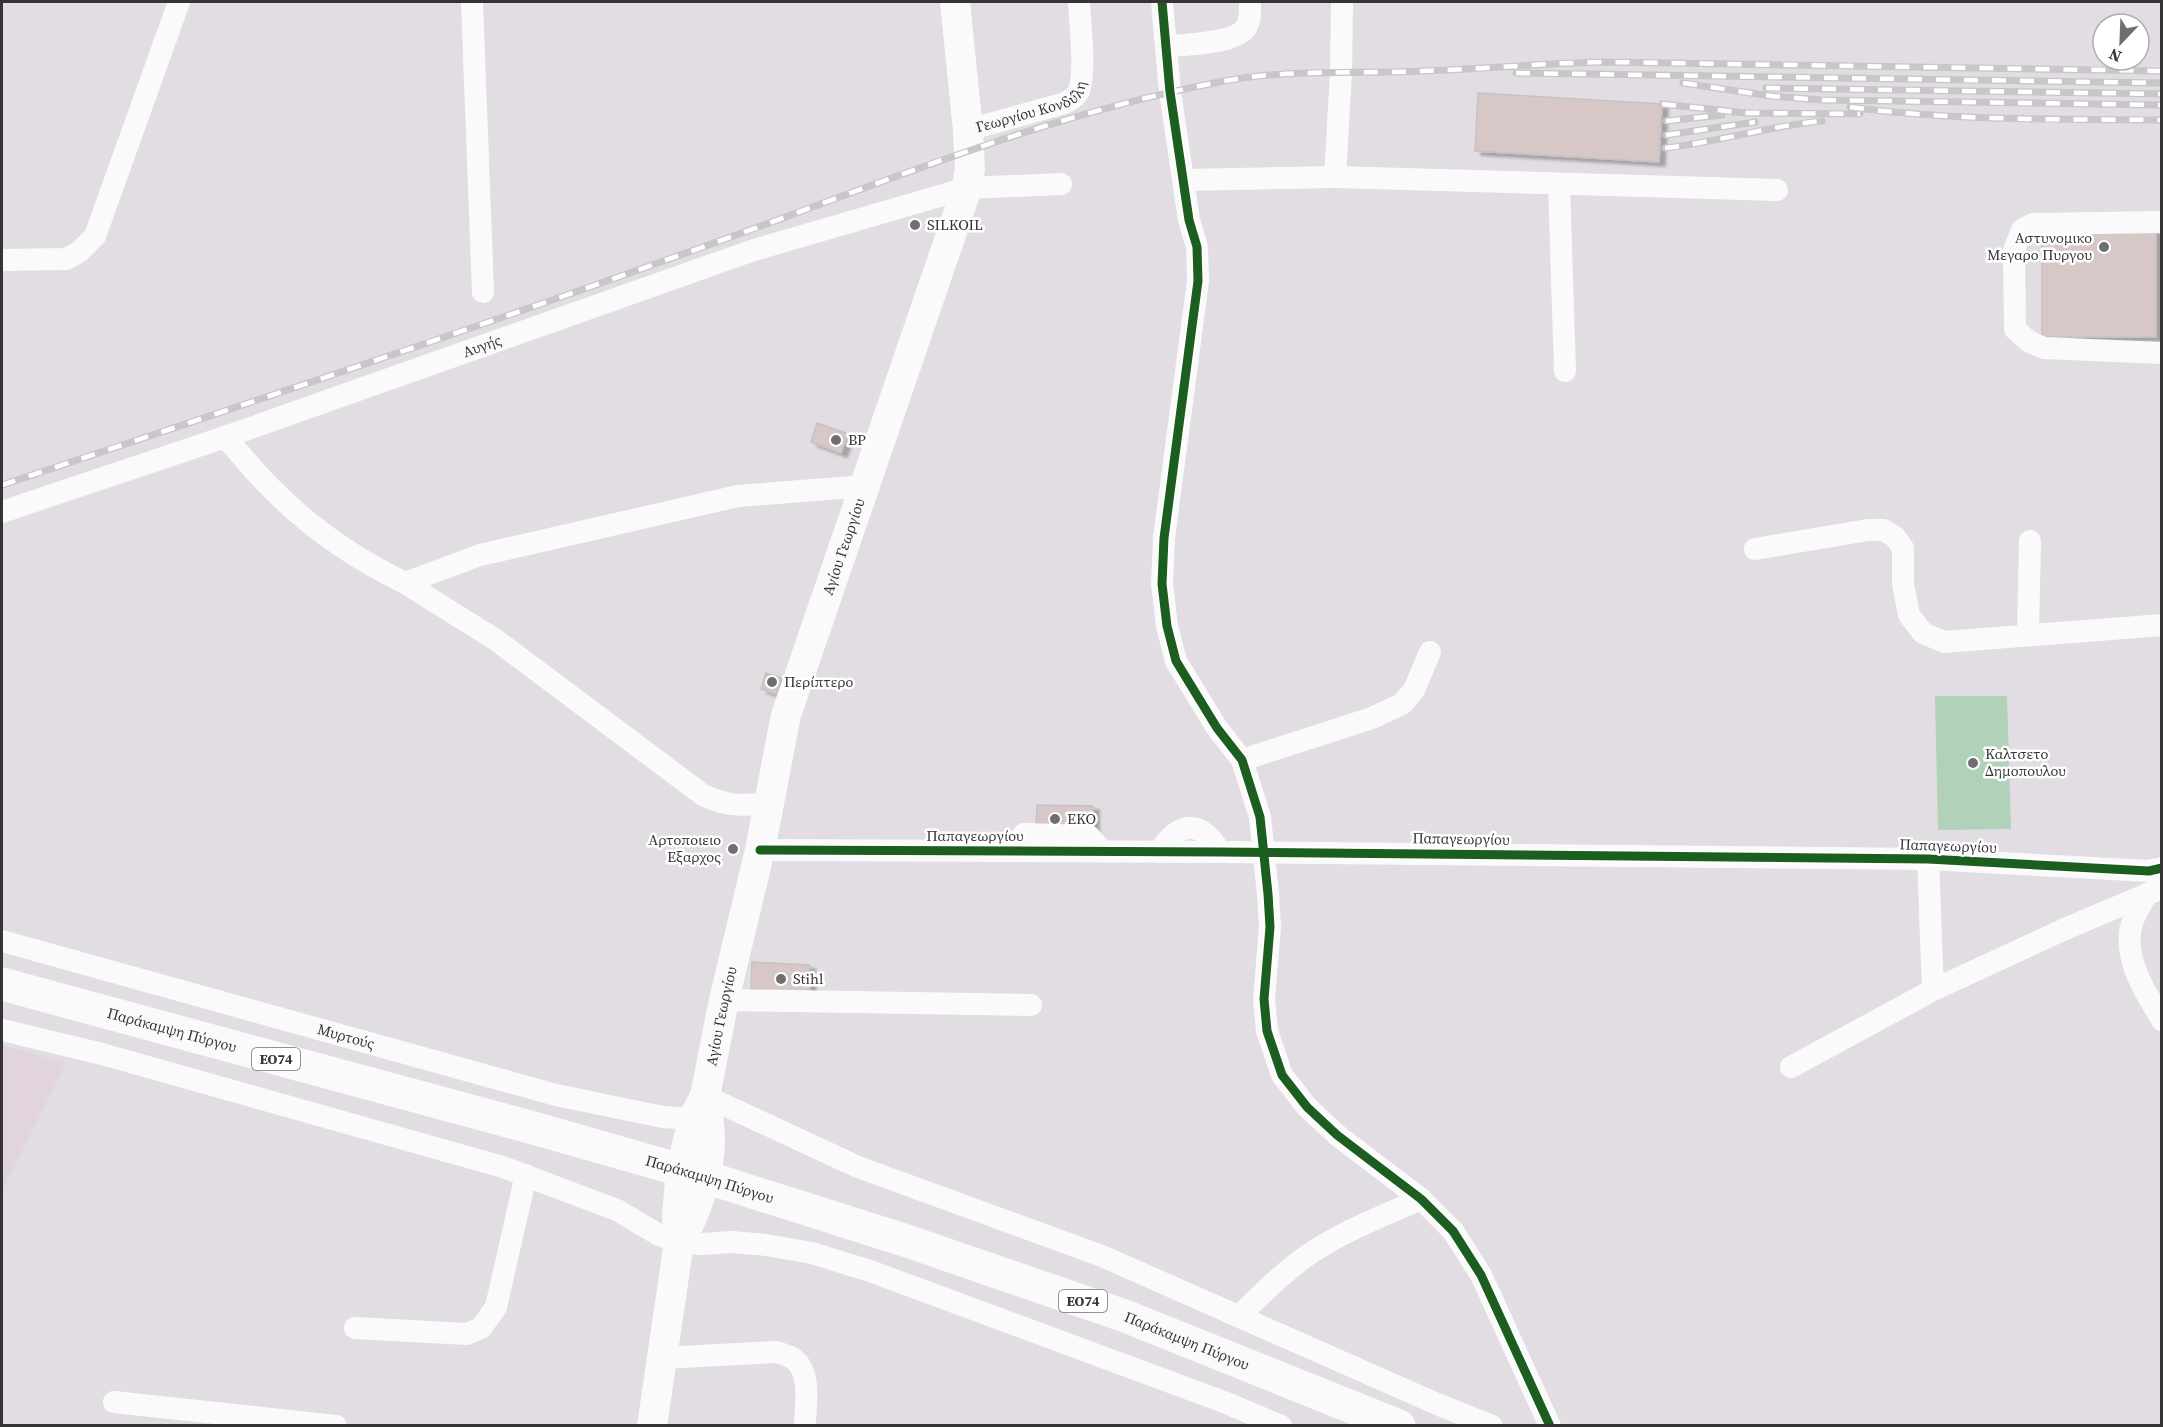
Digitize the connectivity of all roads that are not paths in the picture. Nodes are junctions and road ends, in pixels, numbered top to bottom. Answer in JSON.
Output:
{"nodes":[{"id":1,"x":179,"y":2,"type":"edge"},
{"id":2,"x":472,"y":2,"type":"edge"},
{"id":3,"x":955,"y":2,"type":"edge"},
{"id":4,"x":1079,"y":2,"type":"edge"},
{"id":5,"x":1162,"y":2,"type":"edge"},
{"id":6,"x":1250,"y":2,"type":"edge"},
{"id":7,"x":1342,"y":2,"type":"edge"},
{"id":8,"x":1166,"y":47,"type":"junction"},
{"id":9,"x":968,"y":130,"type":"junction"},
{"id":10,"x":1335,"y":177,"type":"junction"},
{"id":11,"x":1184,"y":180,"type":"junction"},
{"id":12,"x":1060,"y":184,"type":"dead end"},
{"id":13,"x":1559,"y":184,"type":"junction"},
{"id":14,"x":967,"y":188,"type":"junction"},
{"id":15,"x":1777,"y":190,"type":"dead end"},
{"id":16,"x":2162,"y":222,"type":"edge"},
{"id":17,"x":2,"y":260,"type":"edge"},
{"id":18,"x":483,"y":292,"type":"dead end"},
{"id":19,"x":2162,"y":353,"type":"edge"},
{"id":20,"x":1565,"y":371,"type":"dead end"},
{"id":21,"x":225,"y":436,"type":"junction"},
{"id":22,"x":866,"y":486,"type":"junction"},
{"id":23,"x":2,"y":512,"type":"edge"},
{"id":24,"x":2030,"y":541,"type":"dead end"},
{"id":25,"x":1755,"y":549,"type":"dead end"},
{"id":26,"x":405,"y":583,"type":"junction"},
{"id":27,"x":2162,"y":624,"type":"edge"},
{"id":28,"x":2028,"y":635,"type":"junction"},
{"id":29,"x":1430,"y":652,"type":"dead end"},
{"id":30,"x":1242,"y":760,"type":"junction"},
{"id":31,"x":768,"y":804,"type":"junction"},
{"id":32,"x":760,"y":850,"type":"junction"},
{"id":33,"x":1263,"y":852,"type":"junction"},
{"id":34,"x":1928,"y":859,"type":"junction"},
{"id":35,"x":2162,"y":868,"type":"edge"},
{"id":36,"x":2154,"y":891,"type":"edge"},
{"id":37,"x":2,"y":941,"type":"edge"},
{"id":38,"x":2,"y":984,"type":"edge"},
{"id":39,"x":1933,"y":990,"type":"junction"},
{"id":40,"x":724,"y":1000,"type":"junction"},
{"id":41,"x":1031,"y":1005,"type":"dead end"},
{"id":42,"x":2162,"y":1020,"type":"edge"},
{"id":43,"x":2,"y":1030,"type":"edge"},
{"id":44,"x":1791,"y":1067,"type":"dead end"},
{"id":45,"x":699,"y":1107,"type":"junction"},
{"id":46,"x":693,"y":1173,"type":"junction"},
{"id":47,"x":526,"y":1176,"type":"junction"},
{"id":48,"x":1421,"y":1199,"type":"junction"},
{"id":49,"x":679,"y":1242,"type":"junction"},
{"id":50,"x":1239,"y":1316,"type":"junction"},
{"id":51,"x":355,"y":1328,"type":"dead end"},
{"id":52,"x":662,"y":1358,"type":"junction"},
{"id":53,"x":114,"y":1402,"type":"dead end"},
{"id":54,"x":805,"y":1421,"type":"dead end"},
{"id":55,"x":336,"y":1425,"type":"edge"},
{"id":56,"x":652,"y":1425,"type":"edge"},
{"id":57,"x":1281,"y":1425,"type":"edge"},
{"id":58,"x":1399,"y":1425,"type":"edge"},
{"id":59,"x":1492,"y":1425,"type":"edge"},
{"id":60,"x":1550,"y":1425,"type":"edge"}],
"edges":[{"from":1,"to":17,"type":"street"},
{"from":2,"to":18,"type":"street"},
{"from":3,"to":9,"type":"main road","name":"Αγίου Γεωργίου"},
{"from":4,"to":9,"type":"street","name":"Γεωργίου Κονδύλη"},
{"from":5,"to":8,"type":"street"},
{"from":6,"to":8,"type":"street"},
{"from":7,"to":10,"type":"street"},
{"from":8,"to":11,"type":"street"},
{"from":9,"to":14,"type":"main road","name":"Αγίου Γεωργίου"},
{"from":10,"to":11,"type":"street"},
{"from":10,"to":13,"type":"street"},
{"from":11,"to":30,"type":"street"},
{"from":12,"to":14,"type":"street","name":"Αυγής"},
{"from":13,"to":15,"type":"street"},
{"from":13,"to":20,"type":"street"},
{"from":14,"to":21,"type":"street","name":"Αυγής"},
{"from":14,"to":22,"type":"main road","name":"Αγίου Γεωργίου"},
{"from":16,"to":19,"type":"street"},
{"from":21,"to":23,"type":"street","name":"Αυγής"},
{"from":21,"to":26,"type":"street"},
{"from":22,"to":26,"type":"street"},
{"from":22,"to":31,"type":"main road","name":"Αγίου Γεωργίου"},
{"from":24,"to":28,"type":"street"},
{"from":25,"to":28,"type":"street"},
{"from":26,"to":31,"type":"street"},
{"from":27,"to":28,"type":"street"},
{"from":29,"to":30,"type":"street"},
{"from":30,"to":33,"type":"street"},
{"from":31,"to":32,"type":"main road","name":"Αγίου Γεωργίου"},
{"from":32,"to":33,"type":"street","name":"Παπαγεωργίου"},
{"from":32,"to":40,"type":"main road","name":"Αγίου Γεωργίου"},
{"from":33,"to":34,"type":"street","name":"Παπαγεωργίου"},
{"from":33,"to":48,"type":"street"},
{"from":34,"to":35,"type":"street","name":"Παπαγεωργίου"},
{"from":34,"to":39,"type":"street"},
{"from":36,"to":39,"type":"street"},
{"from":36,"to":42,"type":"street"},
{"from":37,"to":45,"type":"street","name":"Μυρτούς"},
{"from":38,"to":46,"type":"highway","name":"Παράκαμψη Πύργου","number":"ΕΟ74"},
{"from":39,"to":44,"type":"street"},
{"from":40,"to":41,"type":"street"},
{"from":40,"to":45,"type":"main road","name":"Αγίου Γεωργίου"},
{"from":43,"to":47,"type":"street"},
{"from":45,"to":46,"type":"main road","name":"Αγίου Γεωργίου"},
{"from":45,"to":50,"type":"street"},
{"from":46,"to":49,"type":"main road","name":"Αγίου Γεωργίου"},
{"from":46,"to":58,"type":"highway","name":"Παράκαμψη Πύργου","number":"ΕΟ74"},
{"from":47,"to":49,"type":"street"},
{"from":47,"to":51,"type":"street"},
{"from":48,"to":50,"type":"street"},
{"from":48,"to":60,"type":"street"},
{"from":49,"to":52,"type":"main road","name":"Αγίου Γεωργίου"},
{"from":49,"to":57,"type":"street"},
{"from":50,"to":59,"type":"street"},
{"from":52,"to":54,"type":"street"},
{"from":52,"to":56,"type":"main road","name":"Αγίου Γεωργίου"},
{"from":53,"to":55,"type":"street"}]}
